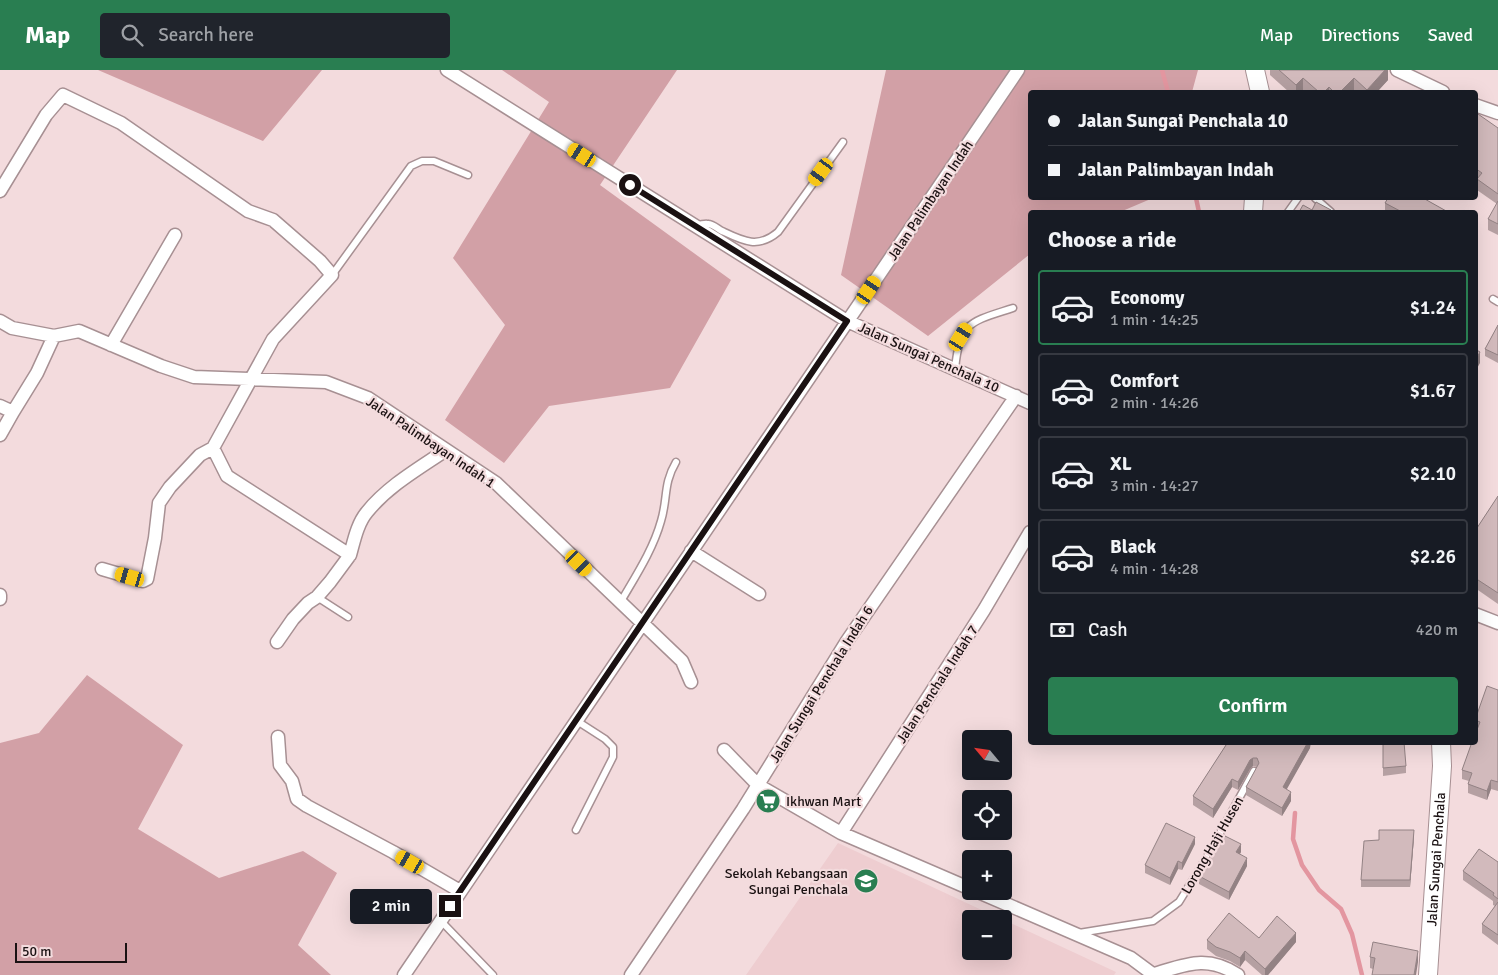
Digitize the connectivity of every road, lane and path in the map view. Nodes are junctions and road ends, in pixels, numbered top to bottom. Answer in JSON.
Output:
{"nodes":[{"id":1,"x":447,"y":70,"type":"edge"},
{"id":2,"x":1018,"y":70,"type":"edge"},
{"id":3,"x":1255,"y":70,"type":"edge"},
{"id":4,"x":1397,"y":70,"type":"edge"},
{"id":5,"x":1260,"y":90,"type":"edge"},
{"id":6,"x":1439,"y":90,"type":"edge"},
{"id":7,"x":1478,"y":106,"type":"edge"},
{"id":8,"x":1498,"y":113,"type":"edge"},
{"id":9,"x":843,"y":142,"type":"dead end"},
{"id":10,"x":468,"y":175,"type":"dead end"},
{"id":11,"x":0,"y":191,"type":"edge"},
{"id":12,"x":1317,"y":200,"type":"edge"},
{"id":13,"x":1329,"y":210,"type":"edge"},
{"id":14,"x":695,"y":226,"type":"junction"},
{"id":15,"x":175,"y":235,"type":"dead end"},
{"id":16,"x":332,"y":275,"type":"junction"},
{"id":17,"x":1013,"y":308,"type":"dead end"},
{"id":18,"x":0,"y":320,"type":"edge"},
{"id":19,"x":847,"y":321,"type":"junction"},
{"id":20,"x":54,"y":336,"type":"junction"},
{"id":21,"x":111,"y":344,"type":"junction"},
{"id":22,"x":955,"y":369,"type":"junction"},
{"id":23,"x":250,"y":379,"type":"junction"},
{"id":24,"x":1016,"y":396,"type":"junction"},
{"id":25,"x":1028,"y":402,"type":"edge"},
{"id":26,"x":0,"y":406,"type":"edge"},
{"id":27,"x":13,"y":412,"type":"junction"},
{"id":28,"x":0,"y":434,"type":"edge"},
{"id":29,"x":213,"y":448,"type":"junction"},
{"id":30,"x":446,"y":450,"type":"junction"},
{"id":31,"x":676,"y":462,"type":"dead end"},
{"id":32,"x":1028,"y":535,"type":"edge"},
{"id":33,"x":691,"y":551,"type":"junction"},
{"id":34,"x":350,"y":555,"type":"junction"},
{"id":35,"x":102,"y":569,"type":"dead end"},
{"id":36,"x":759,"y":594,"type":"dead end"},
{"id":37,"x":0,"y":595,"type":"edge"},
{"id":38,"x":0,"y":599,"type":"edge"},
{"id":39,"x":313,"y":600,"type":"junction"},
{"id":40,"x":620,"y":603,"type":"junction"},
{"id":41,"x":1478,"y":615,"type":"edge"},
{"id":42,"x":348,"y":617,"type":"dead end"},
{"id":43,"x":1498,"y":623,"type":"edge"},
{"id":44,"x":642,"y":624,"type":"junction"},
{"id":45,"x":277,"y":642,"type":"dead end"},
{"id":46,"x":692,"y":682,"type":"dead end"},
{"id":47,"x":577,"y":721,"type":"junction"},
{"id":48,"x":278,"y":737,"type":"dead end"},
{"id":49,"x":1441,"y":745,"type":"edge"},
{"id":50,"x":724,"y":750,"type":"dead end"},
{"id":51,"x":1254,"y":770,"type":"edge"},
{"id":52,"x":758,"y":785,"type":"junction"},
{"id":53,"x":576,"y":830,"type":"dead end"},
{"id":54,"x":841,"y":833,"type":"junction"},
{"id":55,"x":962,"y":885,"type":"edge"},
{"id":56,"x":460,"y":891,"type":"junction"},
{"id":57,"x":997,"y":900,"type":"edge"},
{"id":58,"x":440,"y":920,"type":"junction"},
{"id":59,"x":1076,"y":934,"type":"junction"},
{"id":60,"x":404,"y":975,"type":"edge"},
{"id":61,"x":493,"y":975,"type":"edge"},
{"id":62,"x":631,"y":975,"type":"edge"},
{"id":63,"x":1154,"y":975,"type":"edge"},
{"id":64,"x":1238,"y":975,"type":"edge"},
{"id":65,"x":1428,"y":975,"type":"edge"}],
"edges":[{"from":1,"to":14,"type":"street","name":"Jalan Sungai Penchala 10"},
{"from":2,"to":19,"type":"street","name":"Jalan Palimbayan Indah"},
{"from":3,"to":5,"type":"street"},
{"from":4,"to":6,"type":"street"},
{"from":7,"to":8,"type":"street"},
{"from":9,"to":14,"type":"lane"},
{"from":10,"to":16,"type":"lane"},
{"from":11,"to":16,"type":"street"},
{"from":12,"to":13,"type":"lane"},
{"from":14,"to":19,"type":"street","name":"Jalan Sungai Penchala 10"},
{"from":15,"to":21,"type":"street"},
{"from":16,"to":23,"type":"street"},
{"from":17,"to":22,"type":"lane"},
{"from":18,"to":20,"type":"street","name":"Jalan Palimbayan Indah 1"},
{"from":19,"to":22,"type":"street","name":"Jalan Sungai Penchala 10"},
{"from":19,"to":33,"type":"street","name":"Jalan Palimbayan Indah"},
{"from":20,"to":21,"type":"street","name":"Jalan Palimbayan Indah 1"},
{"from":20,"to":27,"type":"street"},
{"from":21,"to":23,"type":"street","name":"Jalan Palimbayan Indah 1"},
{"from":22,"to":24,"type":"street","name":"Jalan Sungai Penchala 10"},
{"from":23,"to":29,"type":"street"},
{"from":23,"to":30,"type":"street","name":"Jalan Palimbayan Indah 1"},
{"from":24,"to":25,"type":"street","name":"Jalan Sungai Penchala 10"},
{"from":24,"to":52,"type":"street","name":"Jalan Sungai Penchala Indah 6"},
{"from":26,"to":27,"type":"street"},
{"from":27,"to":28,"type":"street"},
{"from":29,"to":34,"type":"street"},
{"from":29,"to":35,"type":"street"},
{"from":30,"to":34,"type":"street"},
{"from":30,"to":40,"type":"street","name":"Jalan Palimbayan Indah 1"},
{"from":31,"to":40,"type":"lane"},
{"from":32,"to":54,"type":"street","name":"Jalan Penchala Indah 7"},
{"from":33,"to":36,"type":"street"},
{"from":33,"to":44,"type":"street","name":"Jalan Palimbayan Indah"},
{"from":34,"to":39,"type":"street"},
{"from":37,"to":38,"type":"street"},
{"from":39,"to":42,"type":"lane"},
{"from":39,"to":45,"type":"street"},
{"from":40,"to":44,"type":"street","name":"Jalan Palimbayan Indah 1"},
{"from":41,"to":43,"type":"street"},
{"from":44,"to":46,"type":"street"},
{"from":44,"to":47,"type":"street","name":"Jalan Palimbayan Indah"},
{"from":47,"to":53,"type":"lane"},
{"from":47,"to":56,"type":"street","name":"Jalan Palimbayan Indah"},
{"from":48,"to":56,"type":"street"},
{"from":49,"to":65,"type":"street","name":"Jalan Sungai Penchala"},
{"from":50,"to":52,"type":"street"},
{"from":51,"to":59,"type":"lane","name":"Lorong Haji Husen"},
{"from":52,"to":54,"type":"street"},
{"from":52,"to":62,"type":"street","name":"Jalan Sungai Penchala Indah 6"},
{"from":54,"to":55,"type":"street"},
{"from":56,"to":58,"type":"street","name":"Jalan Palimbayan Indah"},
{"from":57,"to":59,"type":"street"},
{"from":58,"to":60,"type":"street","name":"Jalan Palimbayan Indah"},
{"from":58,"to":61,"type":"lane"},
{"from":59,"to":63,"type":"street"},
{"from":63,"to":64,"type":"street"}]}
